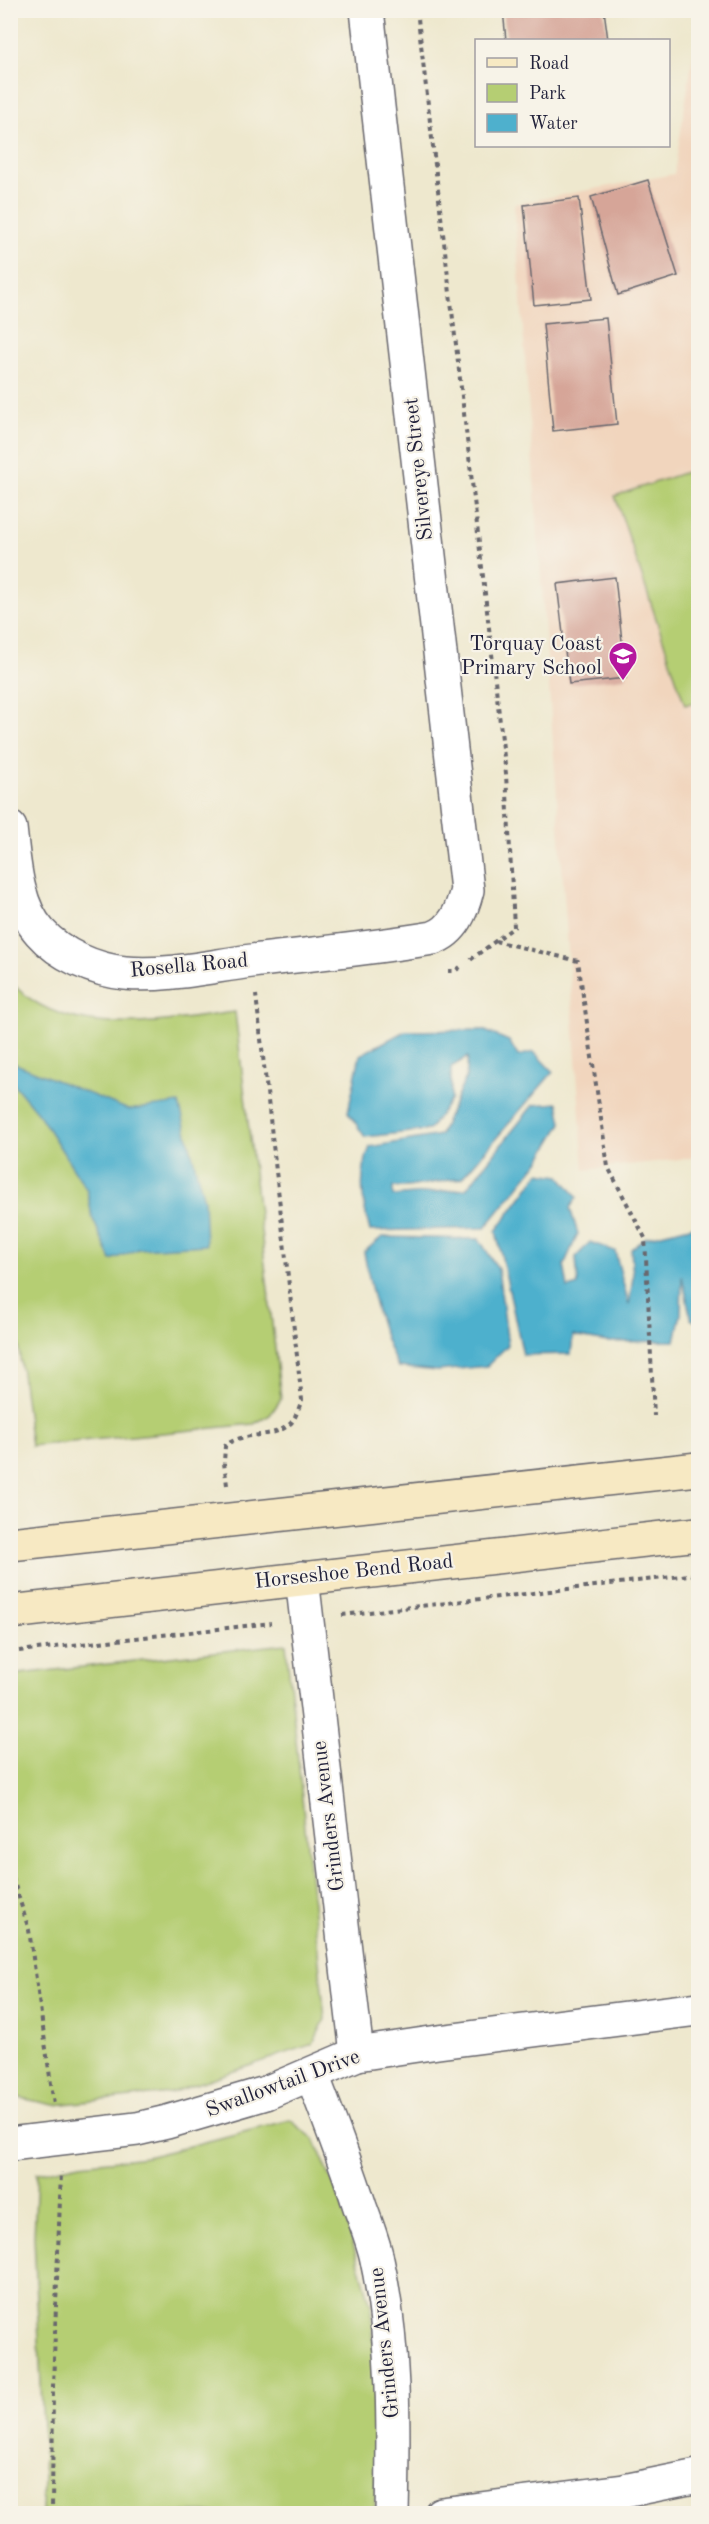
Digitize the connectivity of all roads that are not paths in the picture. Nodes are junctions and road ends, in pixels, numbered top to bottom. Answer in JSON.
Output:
{"nodes":[{"id":1,"x":367,"y":10,"type":"edge"},
{"id":2,"x":10,"y":828,"type":"edge"},
{"id":3,"x":452,"y":925,"type":"joint"},
{"id":4,"x":699,"y":1469,"type":"edge"},
{"id":5,"x":699,"y":1534,"type":"edge"},
{"id":6,"x":10,"y":1544,"type":"edge"},
{"id":7,"x":302,"y":1578,"type":"junction"},
{"id":8,"x":10,"y":1612,"type":"edge"},
{"id":9,"x":699,"y":2009,"type":"edge"},
{"id":10,"x":357,"y":2054,"type":"junction"},
{"id":11,"x":312,"y":2075,"type":"junction"},
{"id":12,"x":10,"y":2144,"type":"edge"},
{"id":13,"x":699,"y":2476,"type":"edge"},
{"id":14,"x":392,"y":2514,"type":"edge"},
{"id":15,"x":441,"y":2514,"type":"edge"}],
"edges":[{"from":1,"to":3,"type":"street","name":"Silvereye Street"},
{"from":2,"to":3,"type":"street","name":"Rosella Road"},
{"from":4,"to":6,"type":"street"},
{"from":5,"to":7,"type":"street","name":"Horseshoe Bend Road"},
{"from":7,"to":8,"type":"street","name":"Horseshoe Bend Road"},
{"from":7,"to":10,"type":"street","name":"Grinders Avenue"},
{"from":9,"to":10,"type":"street","name":"Swallowtail Drive"},
{"from":10,"to":11,"type":"street","name":"Swallowtail Drive"},
{"from":11,"to":12,"type":"street","name":"Swallowtail Drive"},
{"from":11,"to":14,"type":"street","name":"Grinders Avenue"},
{"from":13,"to":15,"type":"street"}]}
